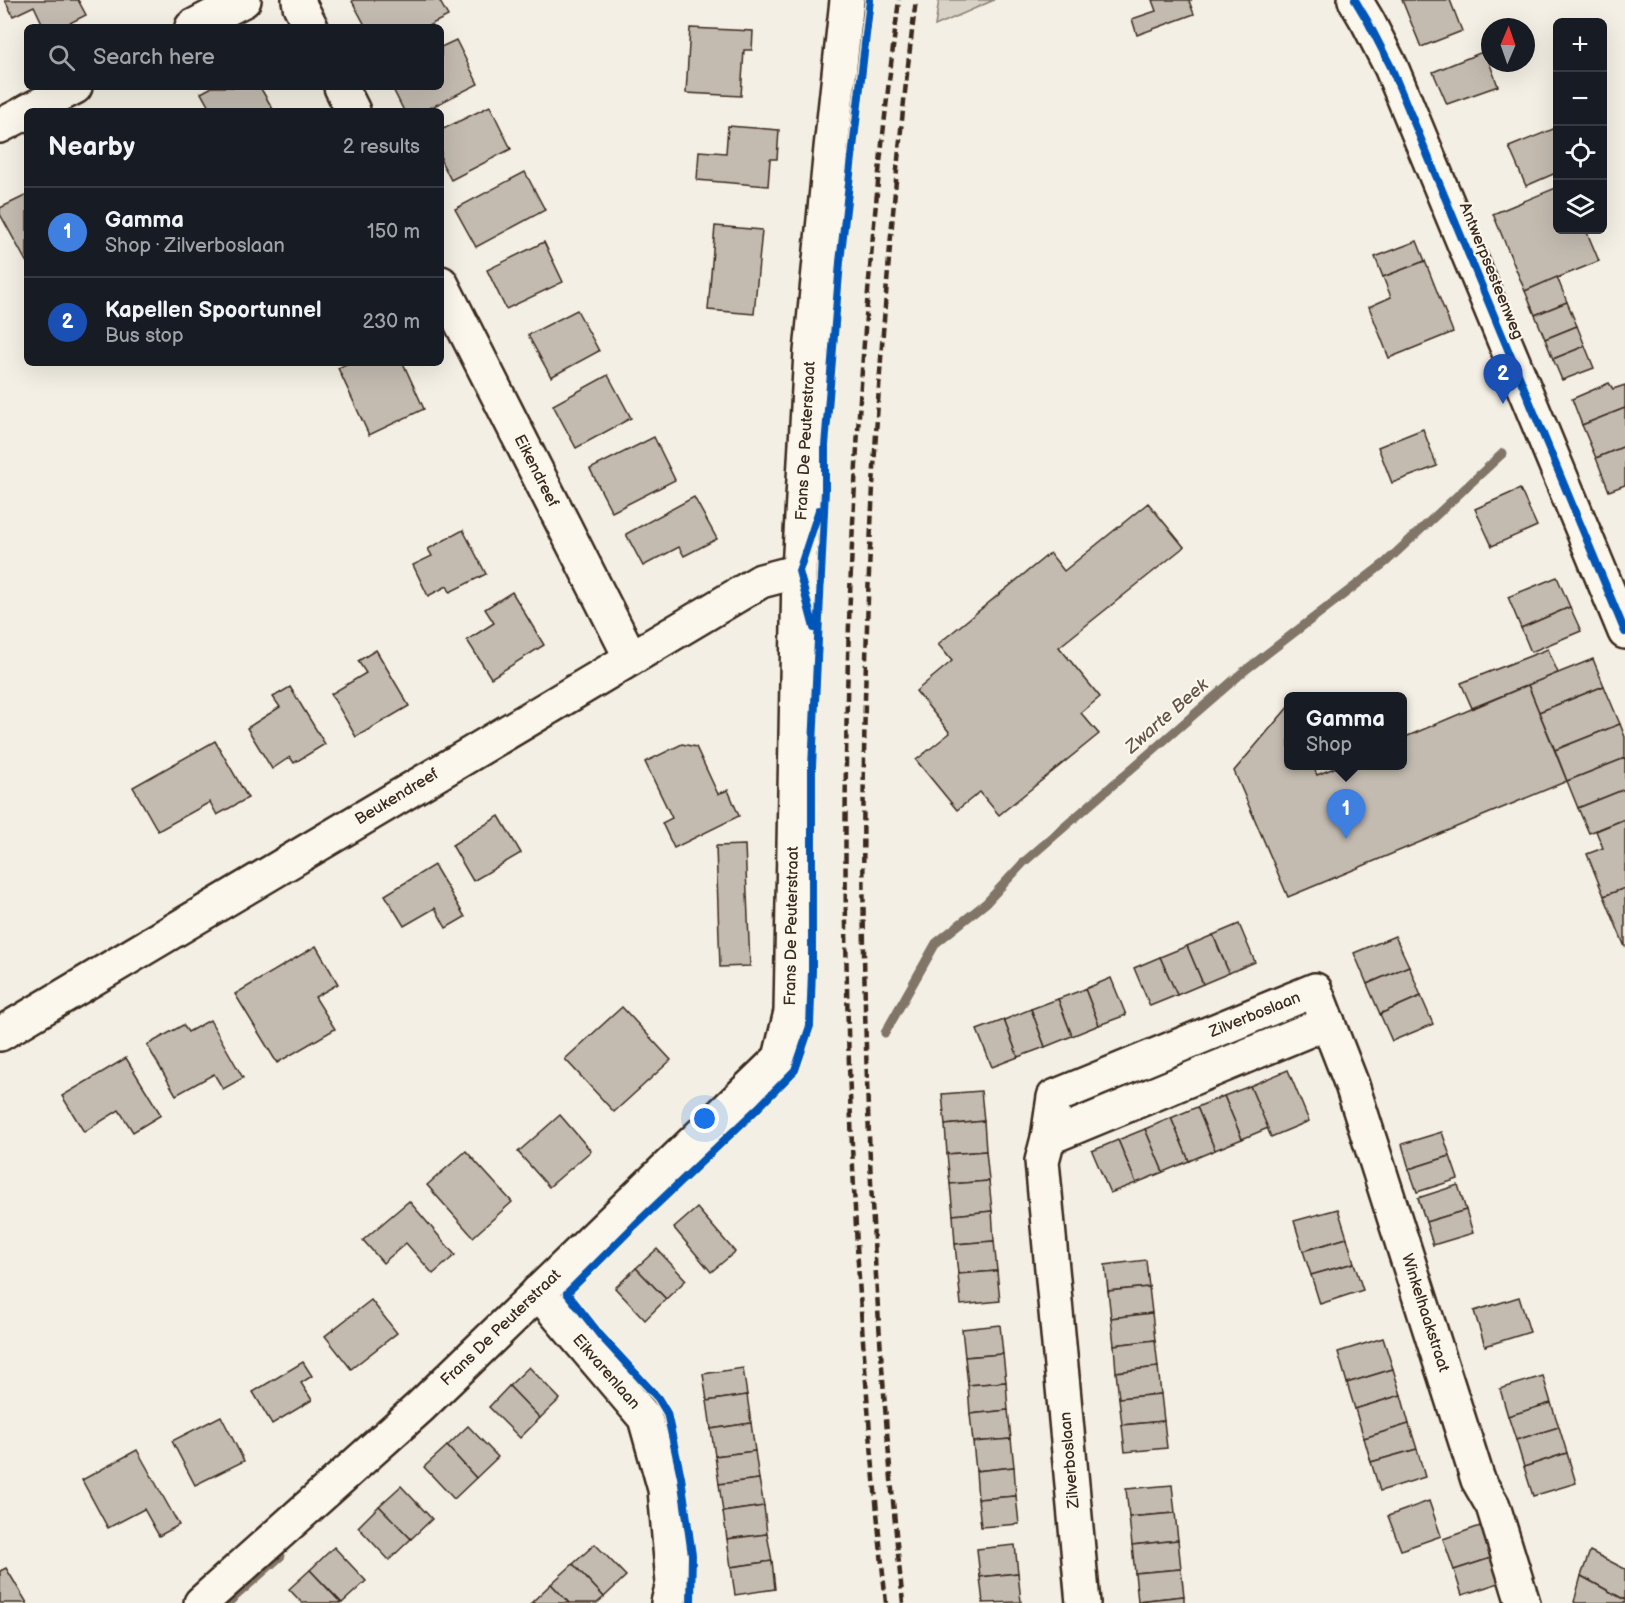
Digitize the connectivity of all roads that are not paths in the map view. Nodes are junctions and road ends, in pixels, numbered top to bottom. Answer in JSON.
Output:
{"nodes":[{"id":1,"x":244,"y":0,"type":"edge"},
{"id":2,"x":299,"y":0,"type":"edge"},
{"id":3,"x":848,"y":0,"type":"edge"},
{"id":4,"x":1363,"y":7,"type":"edge"},
{"id":5,"x":198,"y":24,"type":"edge"},
{"id":6,"x":309,"y":24,"type":"edge"},
{"id":7,"x":69,"y":90,"type":"edge"},
{"id":8,"x":342,"y":90,"type":"edge"},
{"id":9,"x":34,"y":108,"type":"edge"},
{"id":10,"x":352,"y":108,"type":"edge"},
{"id":11,"x":24,"y":113,"type":"edge"},
{"id":12,"x":0,"y":126,"type":"edge"},
{"id":13,"x":444,"y":290,"type":"edge"},
{"id":14,"x":799,"y":571,"type":"junction"},
{"id":15,"x":1625,"y":632,"type":"edge"},
{"id":16,"x":631,"y":658,"type":"junction"},
{"id":17,"x":1328,"y":1022,"type":"joint"},
{"id":18,"x":2,"y":1028,"type":"edge"},
{"id":19,"x":538,"y":1292,"type":"junction"},
{"id":20,"x":201,"y":1603,"type":"edge"},
{"id":21,"x":668,"y":1603,"type":"edge"},
{"id":22,"x":1083,"y":1603,"type":"edge"},
{"id":23,"x":1523,"y":1603,"type":"edge"}],
"edges":[{"from":1,"to":5,"type":"street"},
{"from":2,"to":6,"type":"street"},
{"from":3,"to":14,"type":"street","name":"Frans De Peuterstraat"},
{"from":4,"to":15,"type":"street","name":"Antwerpsesteenweg"},
{"from":7,"to":9,"type":"street"},
{"from":8,"to":10,"type":"street"},
{"from":11,"to":12,"type":"street"},
{"from":13,"to":16,"type":"street","name":"Eikendreef"},
{"from":14,"to":16,"type":"street","name":"Beukendreef"},
{"from":14,"to":19,"type":"street","name":"Frans De Peuterstraat"},
{"from":16,"to":18,"type":"street","name":"Beukendreef"},
{"from":17,"to":22,"type":"street","name":"Zilverboslaan"},
{"from":17,"to":23,"type":"street","name":"Winkelhaakstraat"},
{"from":19,"to":20,"type":"street","name":"Frans De Peuterstraat"},
{"from":19,"to":21,"type":"street","name":"Eikvarenlaan"}]}
